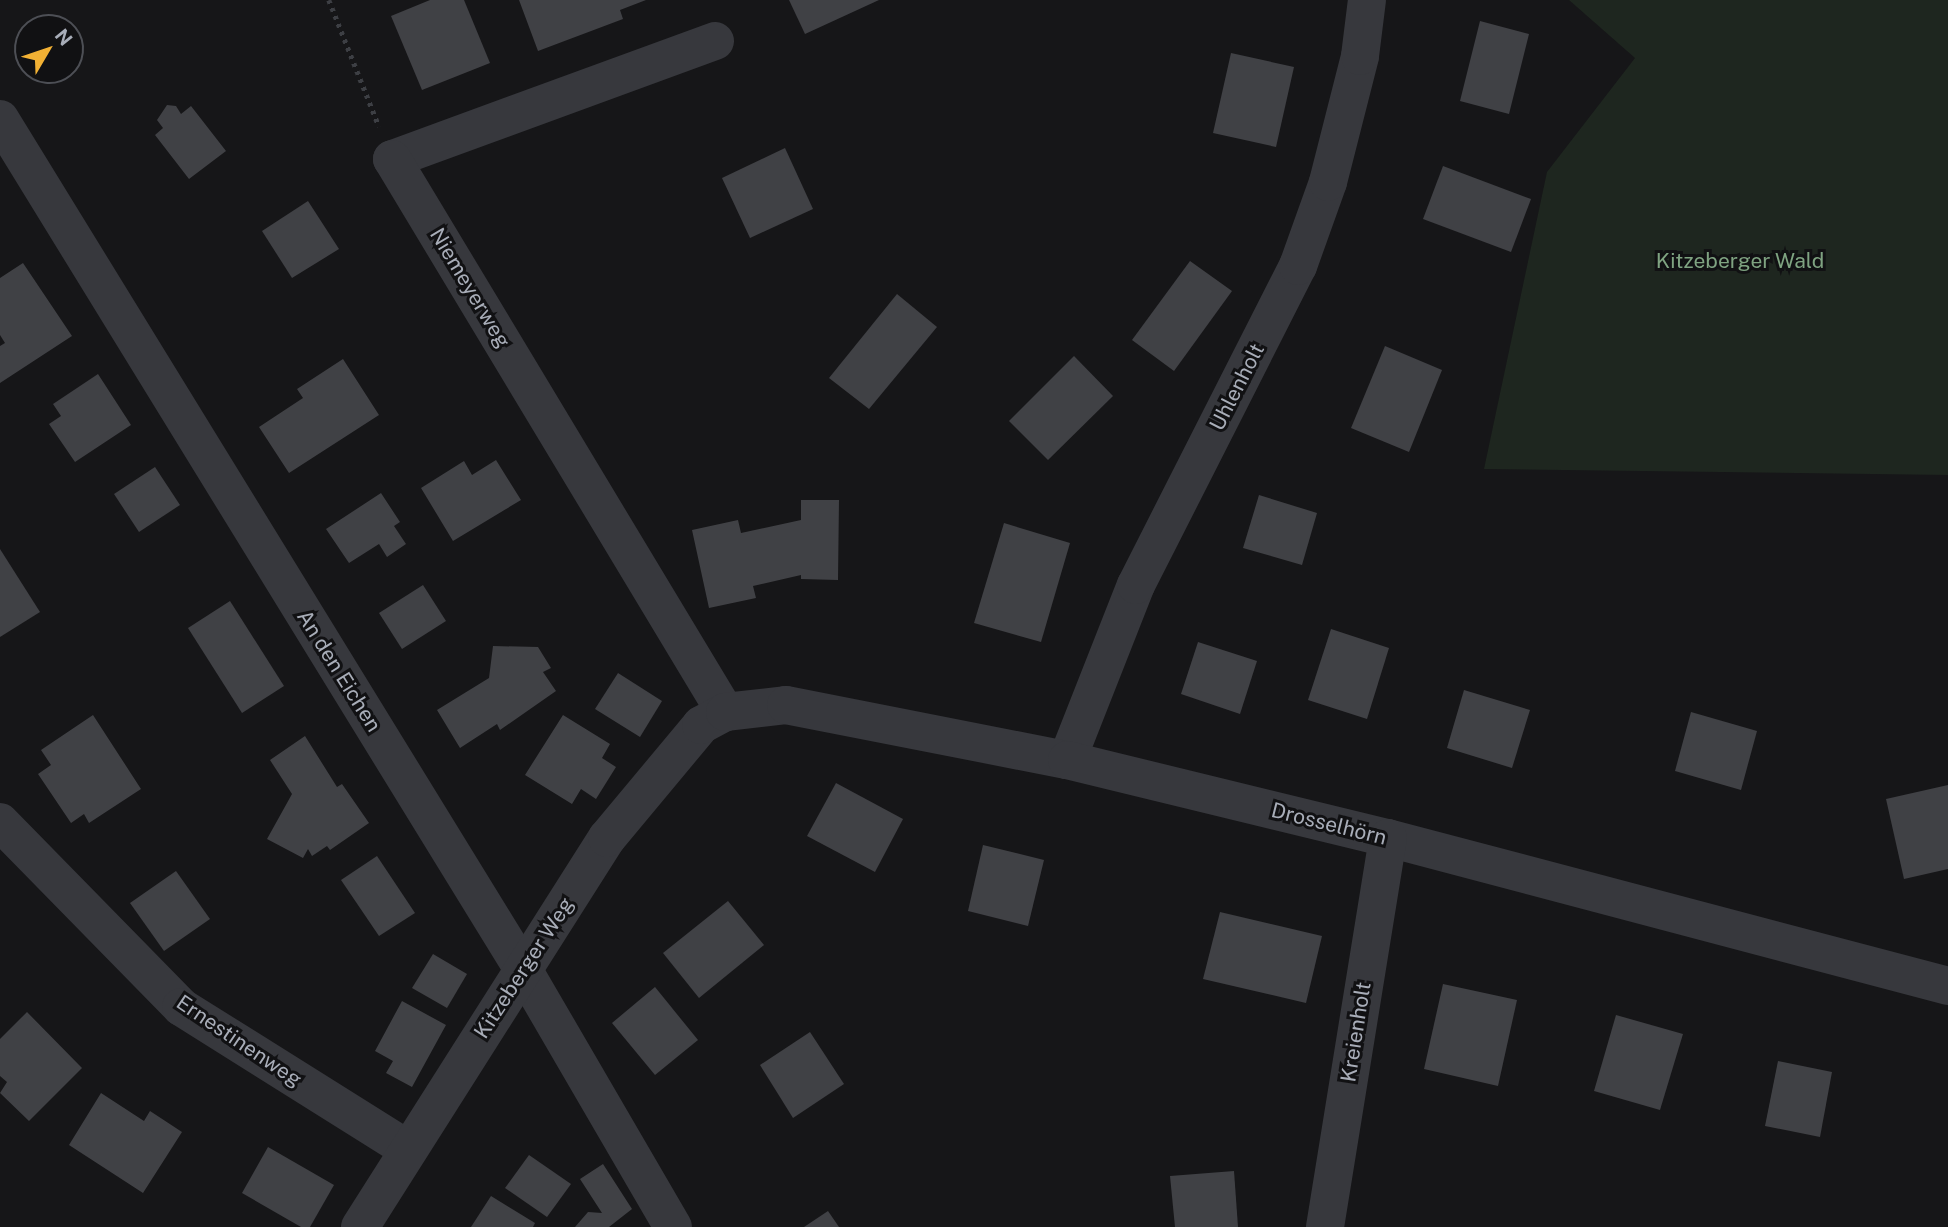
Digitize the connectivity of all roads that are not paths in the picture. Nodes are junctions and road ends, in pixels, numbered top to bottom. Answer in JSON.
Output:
{"nodes":[{"id":1,"x":1367,"y":0,"type":"edge"},
{"id":2,"x":715,"y":41,"type":"dead end"},
{"id":3,"x":0,"y":119,"type":"edge"},
{"id":4,"x":715,"y":716,"type":"junction"},
{"id":5,"x":1067,"y":760,"type":"junction"},
{"id":6,"x":0,"y":822,"type":"edge"},
{"id":7,"x":1388,"y":838,"type":"junction"},
{"id":8,"x":524,"y":971,"type":"junction"},
{"id":9,"x":1948,"y":986,"type":"edge"},
{"id":10,"x":407,"y":1149,"type":"junction"},
{"id":11,"x":360,"y":1227,"type":"edge"},
{"id":12,"x":673,"y":1227,"type":"edge"},
{"id":13,"x":1325,"y":1227,"type":"edge"}],
"edges":[{"from":1,"to":5,"type":"street","name":"Uhlenholt"},
{"from":2,"to":4,"type":"street","name":"Niemeyerweg"},
{"from":3,"to":8,"type":"street","name":"An den Eichen"},
{"from":4,"to":5,"type":"street","name":"Drosselhörn"},
{"from":4,"to":8,"type":"street","name":"Kitzeberger Weg"},
{"from":5,"to":7,"type":"street","name":"Drosselhörn"},
{"from":6,"to":10,"type":"street","name":"Ernestinenweg"},
{"from":7,"to":9,"type":"street","name":"Drosselhörn"},
{"from":7,"to":13,"type":"street","name":"Kreienholt"},
{"from":8,"to":10,"type":"street","name":"Kitzeberger Weg"},
{"from":8,"to":12,"type":"street","name":"An den Eichen"},
{"from":10,"to":11,"type":"street","name":"Kitzeberger Weg"}]}
